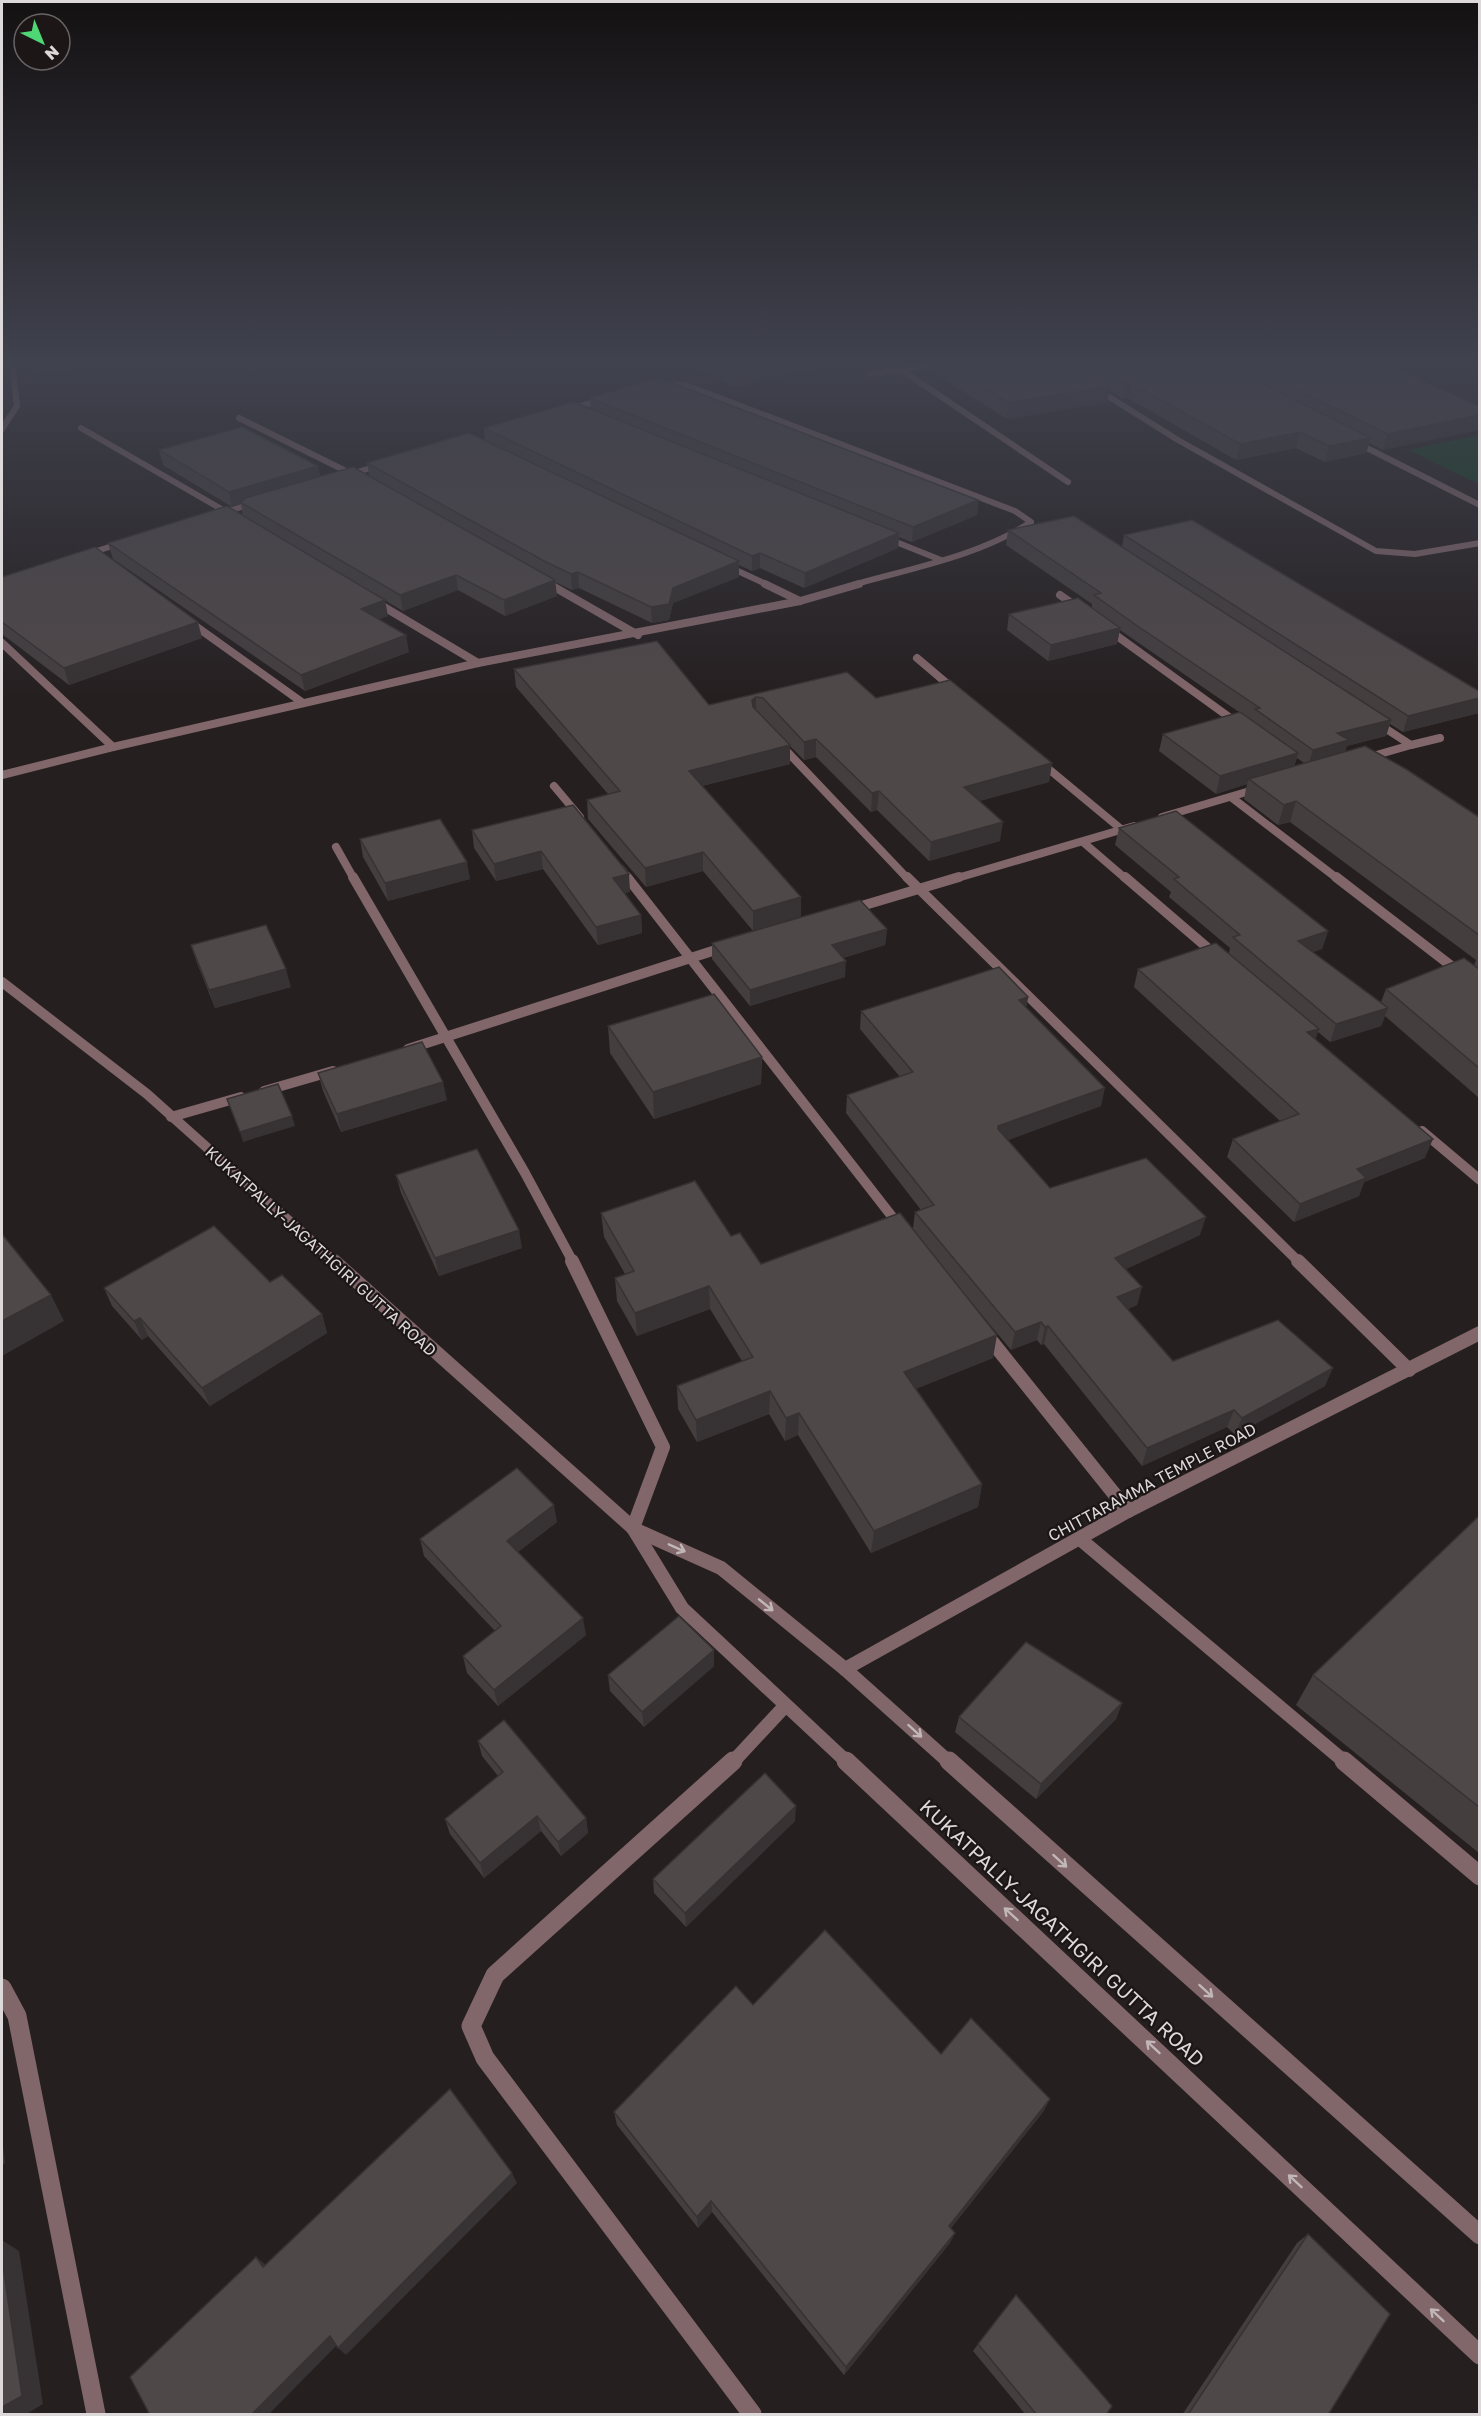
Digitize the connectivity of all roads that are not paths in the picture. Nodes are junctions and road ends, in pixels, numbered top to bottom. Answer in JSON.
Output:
{"nodes":[{"id":1,"x":158,"y":473,"type":"edge"},
{"id":2,"x":356,"y":473,"type":"edge"},
{"id":3,"x":915,"y":473,"type":"edge"},
{"id":4,"x":1054,"y":473,"type":"edge"},
{"id":5,"x":1236,"y":473,"type":"edge"},
{"id":6,"x":1415,"y":473,"type":"edge"},
{"id":7,"x":352,"y":474,"type":"junction"},
{"id":8,"x":363,"y":479,"type":"edge"},
{"id":9,"x":332,"y":480,"type":"edge"},
{"id":10,"x":1068,"y":482,"type":"dead end"},
{"id":11,"x":268,"y":499,"type":"edge"},
{"id":12,"x":1479,"y":505,"type":"edge"},
{"id":13,"x":226,"y":512,"type":"junction"},
{"id":14,"x":215,"y":515,"type":"edge"},
{"id":15,"x":236,"y":518,"type":"edge"},
{"id":16,"x":875,"y":533,"type":"edge"},
{"id":17,"x":138,"y":538,"type":"edge"},
{"id":18,"x":1479,"y":543,"type":"edge"},
{"id":19,"x":94,"y":552,"type":"junction"},
{"id":20,"x":73,"y":558,"type":"edge"},
{"id":21,"x":103,"y":559,"type":"edge"},
{"id":22,"x":714,"y":560,"type":"edge"},
{"id":23,"x":941,"y":560,"type":"junction"},
{"id":24,"x":536,"y":577,"type":"edge"},
{"id":25,"x":1060,"y":595,"type":"dead end"},
{"id":26,"x":367,"y":597,"type":"edge"},
{"id":27,"x":800,"y":601,"type":"junction"},
{"id":28,"x":179,"y":614,"type":"edge"},
{"id":29,"x":1088,"y":615,"type":"edge"},
{"id":30,"x":1098,"y":622,"type":"edge"},
{"id":31,"x":638,"y":634,"type":"junction"},
{"id":32,"x":2,"y":643,"type":"edge"},
{"id":33,"x":917,"y":658,"type":"dead end"},
{"id":34,"x":478,"y":663,"type":"junction"},
{"id":35,"x":962,"y":695,"type":"edge"},
{"id":36,"x":303,"y":703,"type":"junction"},
{"id":37,"x":1362,"y":713,"type":"edge"},
{"id":38,"x":1250,"y":732,"type":"edge"},
{"id":39,"x":774,"y":738,"type":"edge"},
{"id":40,"x":1440,"y":738,"type":"dead end"},
{"id":41,"x":1411,"y":746,"type":"junction"},
{"id":42,"x":112,"y":747,"type":"junction"},
{"id":43,"x":1033,"y":755,"type":"edge"},
{"id":44,"x":1358,"y":760,"type":"edge"},
{"id":45,"x":2,"y":775,"type":"edge"},
{"id":46,"x":1275,"y":783,"type":"edge"},
{"id":47,"x":554,"y":786,"type":"dead end"},
{"id":48,"x":1232,"y":797,"type":"junction"},
{"id":49,"x":1154,"y":819,"type":"edge"},
{"id":50,"x":1143,"y":823,"type":"edge"},
{"id":51,"x":1121,"y":829,"type":"junction"},
{"id":52,"x":590,"y":831,"type":"edge"},
{"id":53,"x":1083,"y":842,"type":"junction"},
{"id":54,"x":336,"y":847,"type":"dead end"},
{"id":55,"x":612,"y":858,"type":"edge"},
{"id":56,"x":918,"y":889,"type":"junction"},
{"id":57,"x":839,"y":913,"type":"edge"},
{"id":58,"x":737,"y":944,"type":"edge"},
{"id":59,"x":692,"y":957,"type":"junction"},
{"id":60,"x":1227,"y":965,"type":"edge"},
{"id":61,"x":2,"y":982,"type":"edge"},
{"id":62,"x":1479,"y":988,"type":"edge"},
{"id":63,"x":447,"y":1037,"type":"junction"},
{"id":64,"x":393,"y":1053,"type":"edge"},
{"id":65,"x":339,"y":1069,"type":"edge"},
{"id":66,"x":171,"y":1117,"type":"junction"},
{"id":67,"x":1416,"y":1126,"type":"edge"},
{"id":68,"x":1479,"y":1180,"type":"edge"},
{"id":69,"x":912,"y":1241,"type":"edge"},
{"id":70,"x":978,"y":1324,"type":"edge"},
{"id":71,"x":1479,"y":1333,"type":"edge"},
{"id":72,"x":1409,"y":1370,"type":"junction"},
{"id":73,"x":1128,"y":1512,"type":"junction"},
{"id":74,"x":633,"y":1528,"type":"junction"},
{"id":75,"x":1080,"y":1539,"type":"junction"},
{"id":76,"x":845,"y":1670,"type":"junction"},
{"id":77,"x":785,"y":1706,"type":"junction"},
{"id":78,"x":1479,"y":1876,"type":"edge"},
{"id":79,"x":2,"y":1988,"type":"edge"},
{"id":80,"x":1479,"y":2235,"type":"edge"},
{"id":81,"x":1479,"y":2355,"type":"edge"},
{"id":82,"x":96,"y":2415,"type":"edge"},
{"id":83,"x":752,"y":2415,"type":"edge"}],
"edges":[{"from":1,"to":13,"type":"street"},
{"from":2,"to":7,"type":"street"},
{"from":3,"to":23,"type":"street"},
{"from":4,"to":10,"type":"street"},
{"from":5,"to":18,"type":"street"},
{"from":6,"to":12,"type":"street"},
{"from":7,"to":8,"type":"street"},
{"from":7,"to":9,"type":"street"},
{"from":11,"to":13,"type":"street"},
{"from":13,"to":14,"type":"street"},
{"from":13,"to":15,"type":"street"},
{"from":16,"to":23,"type":"street"},
{"from":17,"to":19,"type":"street"},
{"from":19,"to":20,"type":"street"},
{"from":19,"to":21,"type":"street"},
{"from":22,"to":27,"type":"street"},
{"from":23,"to":27,"type":"street"},
{"from":24,"to":31,"type":"street"},
{"from":25,"to":29,"type":"street"},
{"from":26,"to":34,"type":"street"},
{"from":27,"to":31,"type":"street"},
{"from":28,"to":36,"type":"street"},
{"from":30,"to":38,"type":"street"},
{"from":31,"to":34,"type":"street"},
{"from":32,"to":42,"type":"street"},
{"from":33,"to":35,"type":"street"},
{"from":34,"to":36,"type":"street"},
{"from":36,"to":42,"type":"street"},
{"from":37,"to":41,"type":"street"},
{"from":39,"to":56,"type":"street"},
{"from":40,"to":41,"type":"street"},
{"from":41,"to":44,"type":"street"},
{"from":42,"to":45,"type":"street"},
{"from":43,"to":51,"type":"street"},
{"from":46,"to":48,"type":"street"},
{"from":47,"to":52,"type":"street"},
{"from":48,"to":49,"type":"street"},
{"from":48,"to":62,"type":"street"},
{"from":50,"to":51,"type":"street"},
{"from":51,"to":53,"type":"street"},
{"from":53,"to":56,"type":"street"},
{"from":53,"to":60,"type":"street"},
{"from":54,"to":63,"type":"street"},
{"from":55,"to":59,"type":"street"},
{"from":56,"to":57,"type":"street"},
{"from":56,"to":72,"type":"street"},
{"from":58,"to":59,"type":"street"},
{"from":59,"to":63,"type":"street"},
{"from":59,"to":69,"type":"street"},
{"from":61,"to":66,"type":"street","name":"KUKATPALLY-JAGATHGIRI GUTTA ROAD"},
{"from":63,"to":64,"type":"street"},
{"from":63,"to":74,"type":"street"},
{"from":65,"to":66,"type":"street"},
{"from":66,"to":74,"type":"street","name":"KUKATPALLY-JAGATHGIRI GUTTA ROAD"},
{"from":67,"to":68,"type":"street"},
{"from":70,"to":73,"type":"street"},
{"from":71,"to":72,"type":"street","name":"CHITTARAMMA TEMPLE ROAD"},
{"from":72,"to":73,"type":"street","name":"CHITTARAMMA TEMPLE ROAD"},
{"from":73,"to":75,"type":"street","name":"CHITTARAMMA TEMPLE ROAD"},
{"from":74,"to":76,"type":"street","name":"KUKATPALLY-JAGATHGIRI GUTTA ROAD","one_way":true},
{"from":74,"to":77,"type":"street","name":"KUKATPALLY-JAGATHGIRI GUTTA ROAD"},
{"from":75,"to":76,"type":"street","name":"CHITTARAMMA TEMPLE ROAD"},
{"from":75,"to":78,"type":"street"},
{"from":76,"to":80,"type":"street","name":"KUKATPALLY-JAGATHGIRI GUTTA ROAD","one_way":true},
{"from":81,"to":77,"type":"street","name":"KUKATPALLY-JAGATHGIRI GUTTA ROAD","one_way":true},
{"from":77,"to":83,"type":"street"},
{"from":79,"to":82,"type":"street"}]}
